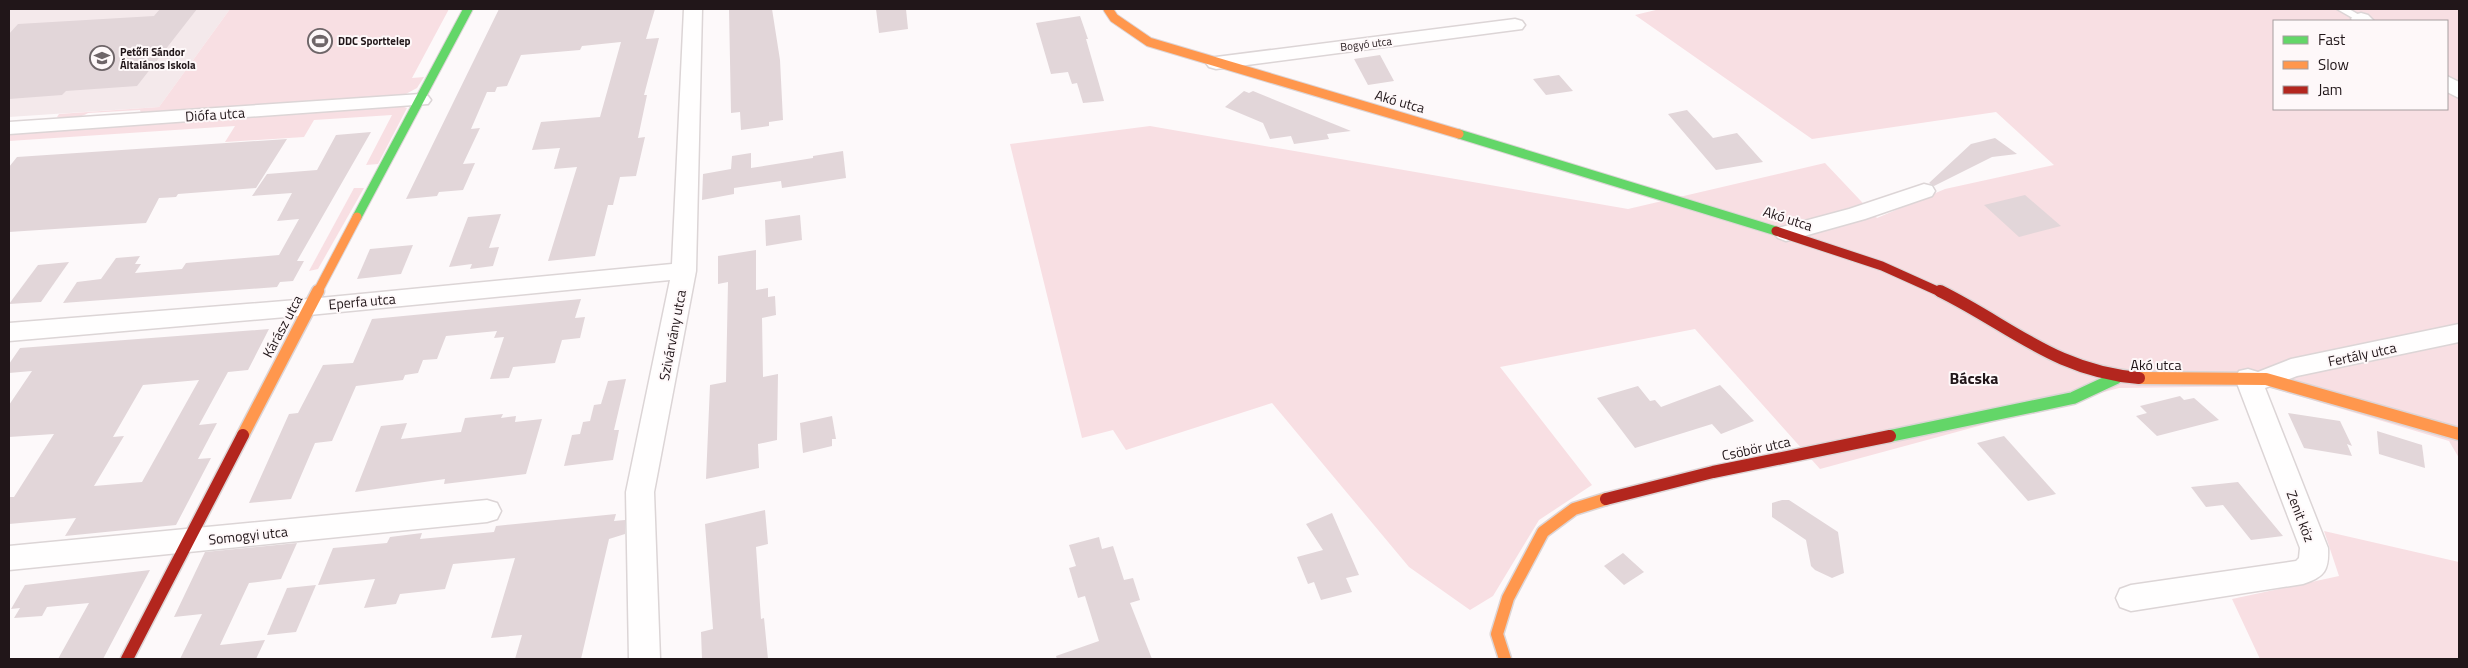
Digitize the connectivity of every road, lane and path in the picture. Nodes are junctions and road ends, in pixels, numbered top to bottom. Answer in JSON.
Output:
{"nodes":[{"id":1,"x":468,"y":9,"type":"edge"},
{"id":2,"x":693,"y":9,"type":"edge"},
{"id":3,"x":1108,"y":9,"type":"edge"},
{"id":4,"x":2342,"y":9,"type":"edge"},
{"id":5,"x":2363,"y":20,"type":"edge"},
{"id":6,"x":1515,"y":24,"type":"dead end"},
{"id":7,"x":1216,"y":63,"type":"junction"},
{"id":8,"x":2448,"y":83,"type":"edge"},
{"id":9,"x":2459,"y":92,"type":"edge"},
{"id":10,"x":422,"y":100,"type":"junction"},
{"id":11,"x":9,"y":128,"type":"edge"},
{"id":12,"x":1924,"y":191,"type":"dead end"},
{"id":13,"x":1786,"y":233,"type":"junction"},
{"id":14,"x":684,"y":271,"type":"junction"},
{"id":15,"x":309,"y":306,"type":"junction"},
{"id":16,"x":9,"y":332,"type":"edge"},
{"id":17,"x":2459,"y":334,"type":"edge"},
{"id":18,"x":2116,"y":378,"type":"junction"},
{"id":19,"x":2257,"y":379,"type":"junction"},
{"id":20,"x":2459,"y":434,"type":"edge"},
{"id":21,"x":487,"y":511,"type":"dead end"},
{"id":22,"x":187,"y":541,"type":"junction"},
{"id":23,"x":9,"y":558,"type":"edge"},
{"id":24,"x":2131,"y":598,"type":"dead end"},
{"id":25,"x":127,"y":659,"type":"edge"},
{"id":26,"x":645,"y":659,"type":"edge"},
{"id":27,"x":1505,"y":659,"type":"edge"}],
"edges":[{"from":1,"to":10,"type":"street","name":"Kárász utca"},
{"from":2,"to":14,"type":"street","name":"Szivárvány utca"},
{"from":3,"to":7,"type":"street","name":"Akó utca"},
{"from":4,"to":5,"type":"lane"},
{"from":6,"to":7,"type":"street","name":"Bogyó utca"},
{"from":7,"to":13,"type":"street","name":"Akó utca"},
{"from":8,"to":9,"type":"street"},
{"from":10,"to":11,"type":"street","name":"Diófa utca"},
{"from":10,"to":15,"type":"street","name":"Kárász utca"},
{"from":12,"to":13,"type":"street"},
{"from":13,"to":18,"type":"street","name":"Akó utca"},
{"from":14,"to":15,"type":"street","name":"Eperfa utca"},
{"from":14,"to":26,"type":"street","name":"Szivárvány utca"},
{"from":15,"to":16,"type":"street","name":"Eperfa utca"},
{"from":15,"to":22,"type":"street","name":"Kárász utca"},
{"from":17,"to":19,"type":"street","name":"Fertály utca"},
{"from":18,"to":19,"type":"street","name":"Akó utca"},
{"from":18,"to":27,"type":"street","name":"Csöbör utca"},
{"from":19,"to":20,"type":"street","name":"Akó utca"},
{"from":19,"to":24,"type":"street","name":"Zenit köz"},
{"from":21,"to":22,"type":"street","name":"Somogyi utca"},
{"from":22,"to":23,"type":"street","name":"Somogyi utca"},
{"from":22,"to":25,"type":"street","name":"Kárász utca"}]}
